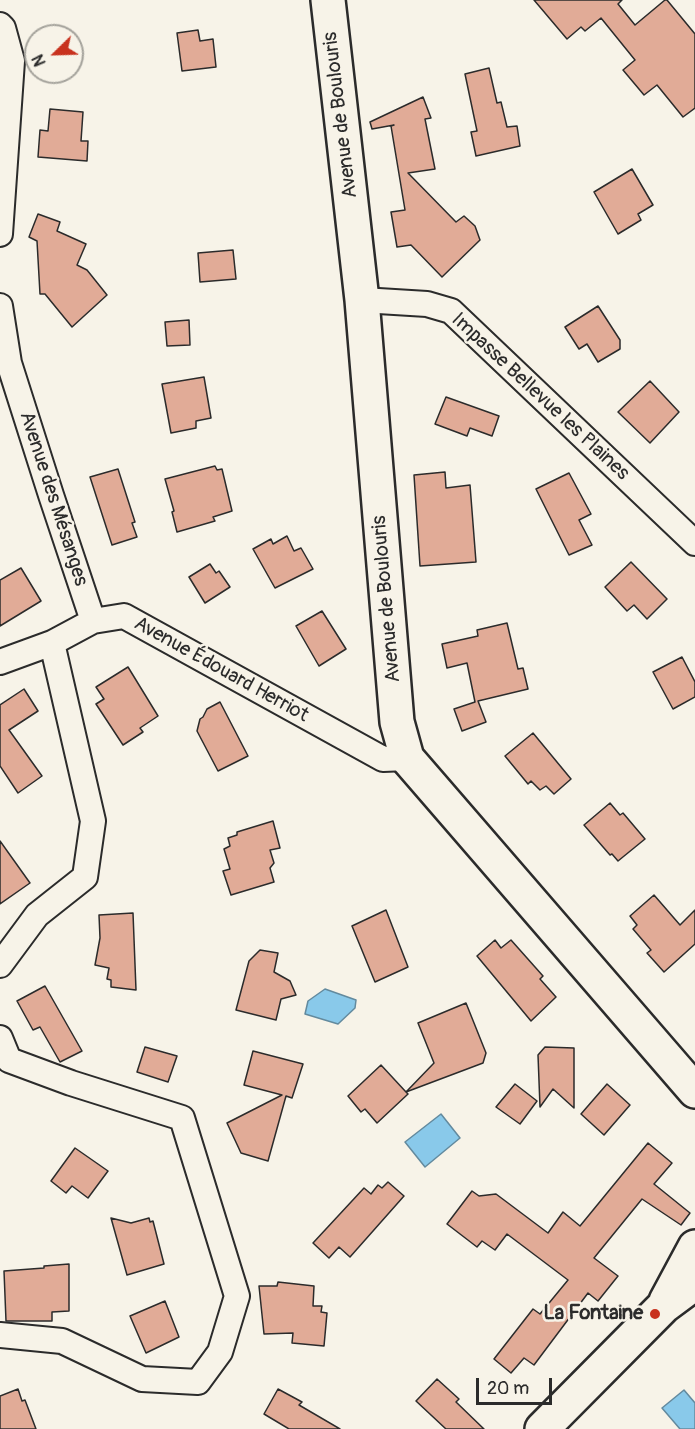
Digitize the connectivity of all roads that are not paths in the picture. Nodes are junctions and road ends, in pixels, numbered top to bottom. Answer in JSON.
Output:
{"nodes":[{"id":1,"x":327,"y":0,"type":"edge"},
{"id":2,"x":0,"y":25,"type":"edge"},
{"id":3,"x":0,"y":234,"type":"edge"},
{"id":4,"x":362,"y":300,"type":"junction"},
{"id":5,"x":0,"y":306,"type":"edge"},
{"id":6,"x":4,"y":363,"type":"edge"},
{"id":7,"x":695,"y":543,"type":"edge"},
{"id":8,"x":93,"y":621,"type":"junction"},
{"id":9,"x":52,"y":643,"type":"junction"},
{"id":10,"x":0,"y":662,"type":"edge"},
{"id":11,"x":407,"y":758,"type":"junction"},
{"id":12,"x":0,"y":965,"type":"edge"},
{"id":13,"x":0,"y":1038,"type":"edge"},
{"id":14,"x":695,"y":1091,"type":"edge"},
{"id":15,"x":695,"y":1247,"type":"edge"},
{"id":16,"x":695,"y":1283,"type":"edge"},
{"id":17,"x":664,"y":1306,"type":"junction"},
{"id":18,"x":0,"y":1335,"type":"edge"},
{"id":19,"x":542,"y":1429,"type":"edge"}],
"edges":[{"from":1,"to":4,"type":"street","name":"Avenue de Boulouris"},
{"from":2,"to":3,"type":"street"},
{"from":4,"to":7,"type":"street","name":"Impasse Bellevue les Plaines"},
{"from":4,"to":11,"type":"street","name":"Avenue de Boulouris"},
{"from":5,"to":6,"type":"street","name":"Avenue des Mésanges"},
{"from":6,"to":8,"type":"street","name":"Avenue des Mésanges"},
{"from":8,"to":9,"type":"street","name":"Avenue Édouard Herriot"},
{"from":8,"to":11,"type":"street","name":"Avenue Édouard Herriot"},
{"from":9,"to":10,"type":"street","name":"Avenue Édouard Herriot"},
{"from":9,"to":12,"type":"street"},
{"from":11,"to":14,"type":"street","name":"Avenue de Boulouris"},
{"from":13,"to":18,"type":"street"},
{"from":15,"to":17,"type":"street"},
{"from":16,"to":17,"type":"street"},
{"from":17,"to":19,"type":"street"}]}
